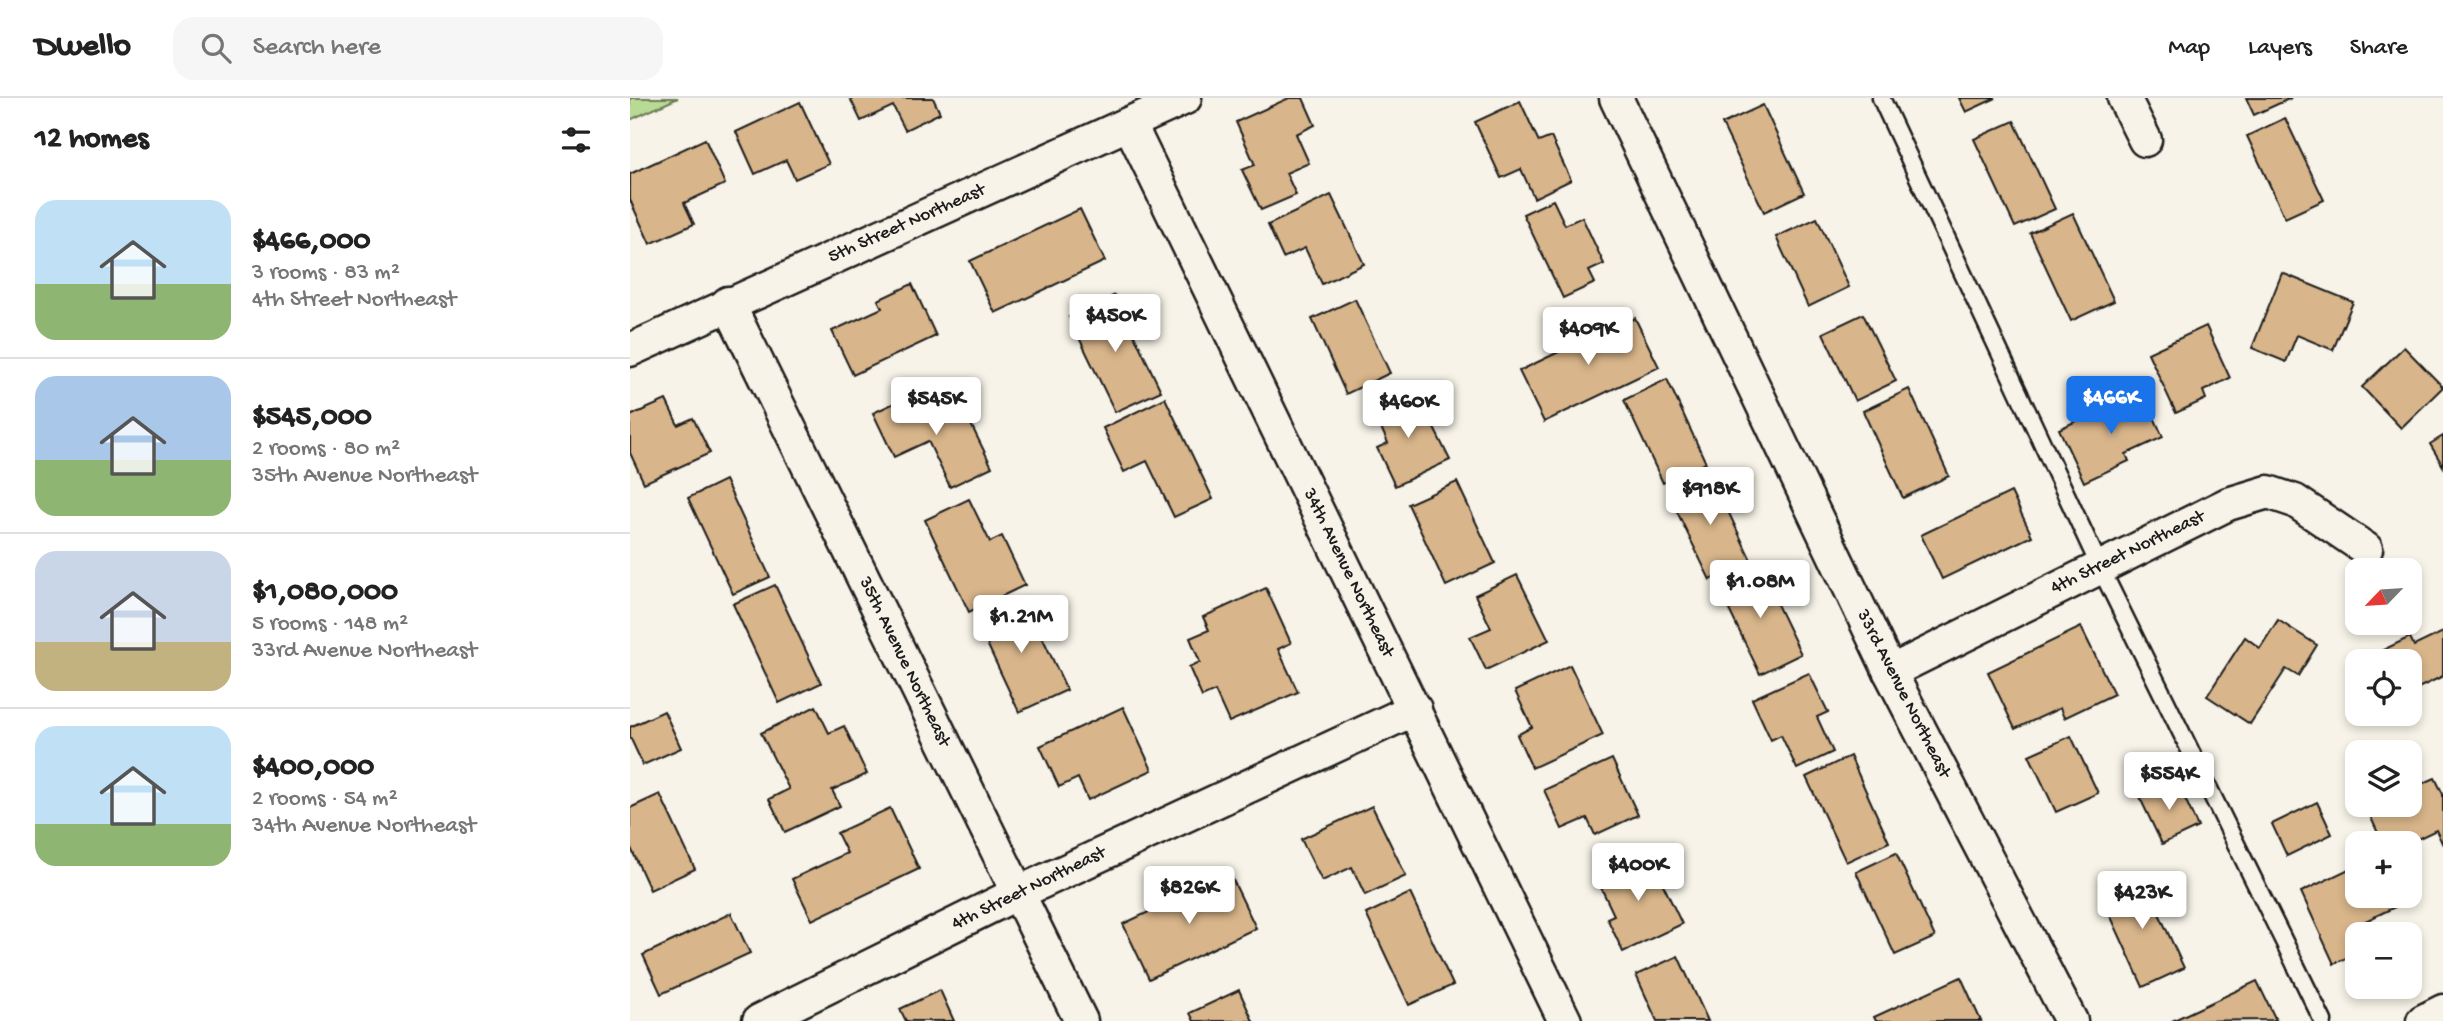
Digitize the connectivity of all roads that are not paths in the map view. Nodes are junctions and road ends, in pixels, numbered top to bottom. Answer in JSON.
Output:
{"nodes":[{"id":1,"x":1185,"y":98,"type":"edge"},
{"id":2,"x":1616,"y":98,"type":"edge"},
{"id":3,"x":1881,"y":98,"type":"edge"},
{"id":4,"x":2124,"y":98,"type":"edge"},
{"id":5,"x":1130,"y":125,"type":"junction"},
{"id":6,"x":2145,"y":140,"type":"dead end"},
{"id":7,"x":728,"y":303,"type":"junction"},
{"id":8,"x":630,"y":350,"type":"edge"},
{"id":9,"x":2366,"y":549,"type":"dead end"},
{"id":10,"x":2100,"y":567,"type":"junction"},
{"id":11,"x":1890,"y":672,"type":"junction"},
{"id":12,"x":1415,"y":709,"type":"junction"},
{"id":13,"x":1018,"y":893,"type":"junction"},
{"id":14,"x":2443,"y":1011,"type":"edge"},
{"id":15,"x":759,"y":1021,"type":"edge"},
{"id":16,"x":1081,"y":1021,"type":"edge"},
{"id":17,"x":1566,"y":1021,"type":"edge"},
{"id":18,"x":2071,"y":1021,"type":"edge"},
{"id":19,"x":2323,"y":1021,"type":"edge"},
{"id":20,"x":2423,"y":1021,"type":"edge"}],
"edges":[{"from":1,"to":5,"type":"street","name":"5th Street Northeast"},
{"from":2,"to":11,"type":"street","name":"33rd Avenue Northeast"},
{"from":3,"to":10,"type":"lane"},
{"from":4,"to":6,"type":"street"},
{"from":5,"to":7,"type":"street","name":"5th Street Northeast"},
{"from":5,"to":12,"type":"street","name":"34th Avenue Northeast"},
{"from":7,"to":8,"type":"street","name":"5th Street Northeast"},
{"from":7,"to":13,"type":"street","name":"35th Avenue Northeast"},
{"from":9,"to":10,"type":"street","name":"4th Street Northeast"},
{"from":10,"to":11,"type":"street","name":"4th Street Northeast"},
{"from":10,"to":19,"type":"lane"},
{"from":11,"to":18,"type":"street","name":"33rd Avenue Northeast"},
{"from":12,"to":13,"type":"street","name":"4th Street Northeast"},
{"from":12,"to":17,"type":"street","name":"34th Avenue Northeast"},
{"from":13,"to":15,"type":"street","name":"4th Street Northeast"},
{"from":13,"to":16,"type":"street","name":"35th Avenue Northeast"},
{"from":14,"to":20,"type":"street"}]}
